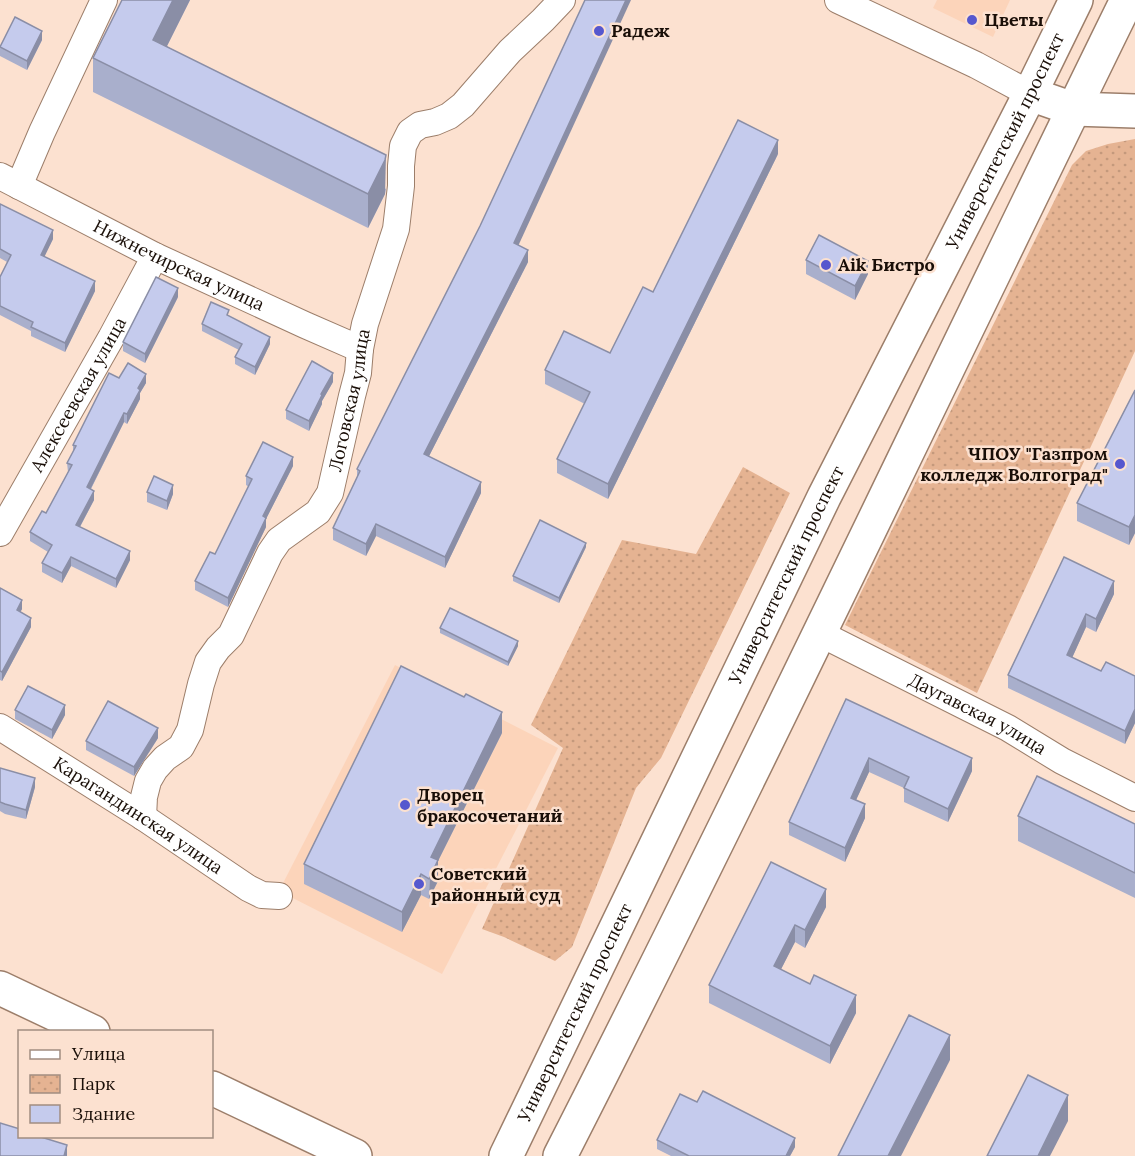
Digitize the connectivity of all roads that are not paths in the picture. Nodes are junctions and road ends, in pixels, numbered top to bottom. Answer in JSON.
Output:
{"nodes":[{"id":1,"x":104,"y":0,"type":"edge"},
{"id":2,"x":562,"y":0,"type":"edge"},
{"id":3,"x":838,"y":0,"type":"edge"},
{"id":4,"x":1076,"y":0,"type":"edge"},
{"id":5,"x":1126,"y":0,"type":"edge"},
{"id":6,"x":875,"y":7,"type":"edge"},
{"id":7,"x":1030,"y":94,"type":"junction"},
{"id":8,"x":1073,"y":109,"type":"junction"},
{"id":9,"x":1135,"y":111,"type":"edge"},
{"id":10,"x":10,"y":181,"type":"edge"},
{"id":11,"x":155,"y":256,"type":"junction"},
{"id":12,"x":360,"y":349,"type":"junction"},
{"id":13,"x":2,"y":524,"type":"edge"},
{"id":14,"x":819,"y":633,"type":"junction"},
{"id":15,"x":0,"y":726,"type":"edge"},
{"id":16,"x":1135,"y":798,"type":"edge"},
{"id":17,"x":143,"y":817,"type":"junction"},
{"id":18,"x":279,"y":896,"type":"dead end"},
{"id":19,"x":0,"y":988,"type":"edge"},
{"id":20,"x":89,"y":1030,"type":"edge"},
{"id":21,"x":213,"y":1088,"type":"edge"},
{"id":22,"x":355,"y":1156,"type":"edge"},
{"id":23,"x":506,"y":1156,"type":"edge"},
{"id":24,"x":560,"y":1156,"type":"edge"}],
"edges":[{"from":1,"to":10,"type":"street"},
{"from":2,"to":12,"type":"street","name":"Логовская улица"},
{"from":3,"to":6,"type":"street"},
{"from":4,"to":7,"type":"main road","name":"Университетский проспект"},
{"from":5,"to":8,"type":"main road"},
{"from":6,"to":7,"type":"street"},
{"from":7,"to":8,"type":"main road"},
{"from":7,"to":23,"type":"main road","name":"Университетский проспект"},
{"from":8,"to":9,"type":"main road"},
{"from":8,"to":14,"type":"main road"},
{"from":10,"to":11,"type":"street","name":"Нижнечирская улица"},
{"from":11,"to":12,"type":"street","name":"Нижнечирская улица"},
{"from":11,"to":13,"type":"street","name":"Алексеевская улица"},
{"from":12,"to":17,"type":"street","name":"Логовская улица"},
{"from":14,"to":16,"type":"street","name":"Даугавская улица"},
{"from":14,"to":24,"type":"main road"},
{"from":15,"to":17,"type":"street","name":"Карагандинская улица"},
{"from":17,"to":18,"type":"street","name":"Карагандинская улица"},
{"from":19,"to":20,"type":"main road"},
{"from":21,"to":22,"type":"main road"}]}
